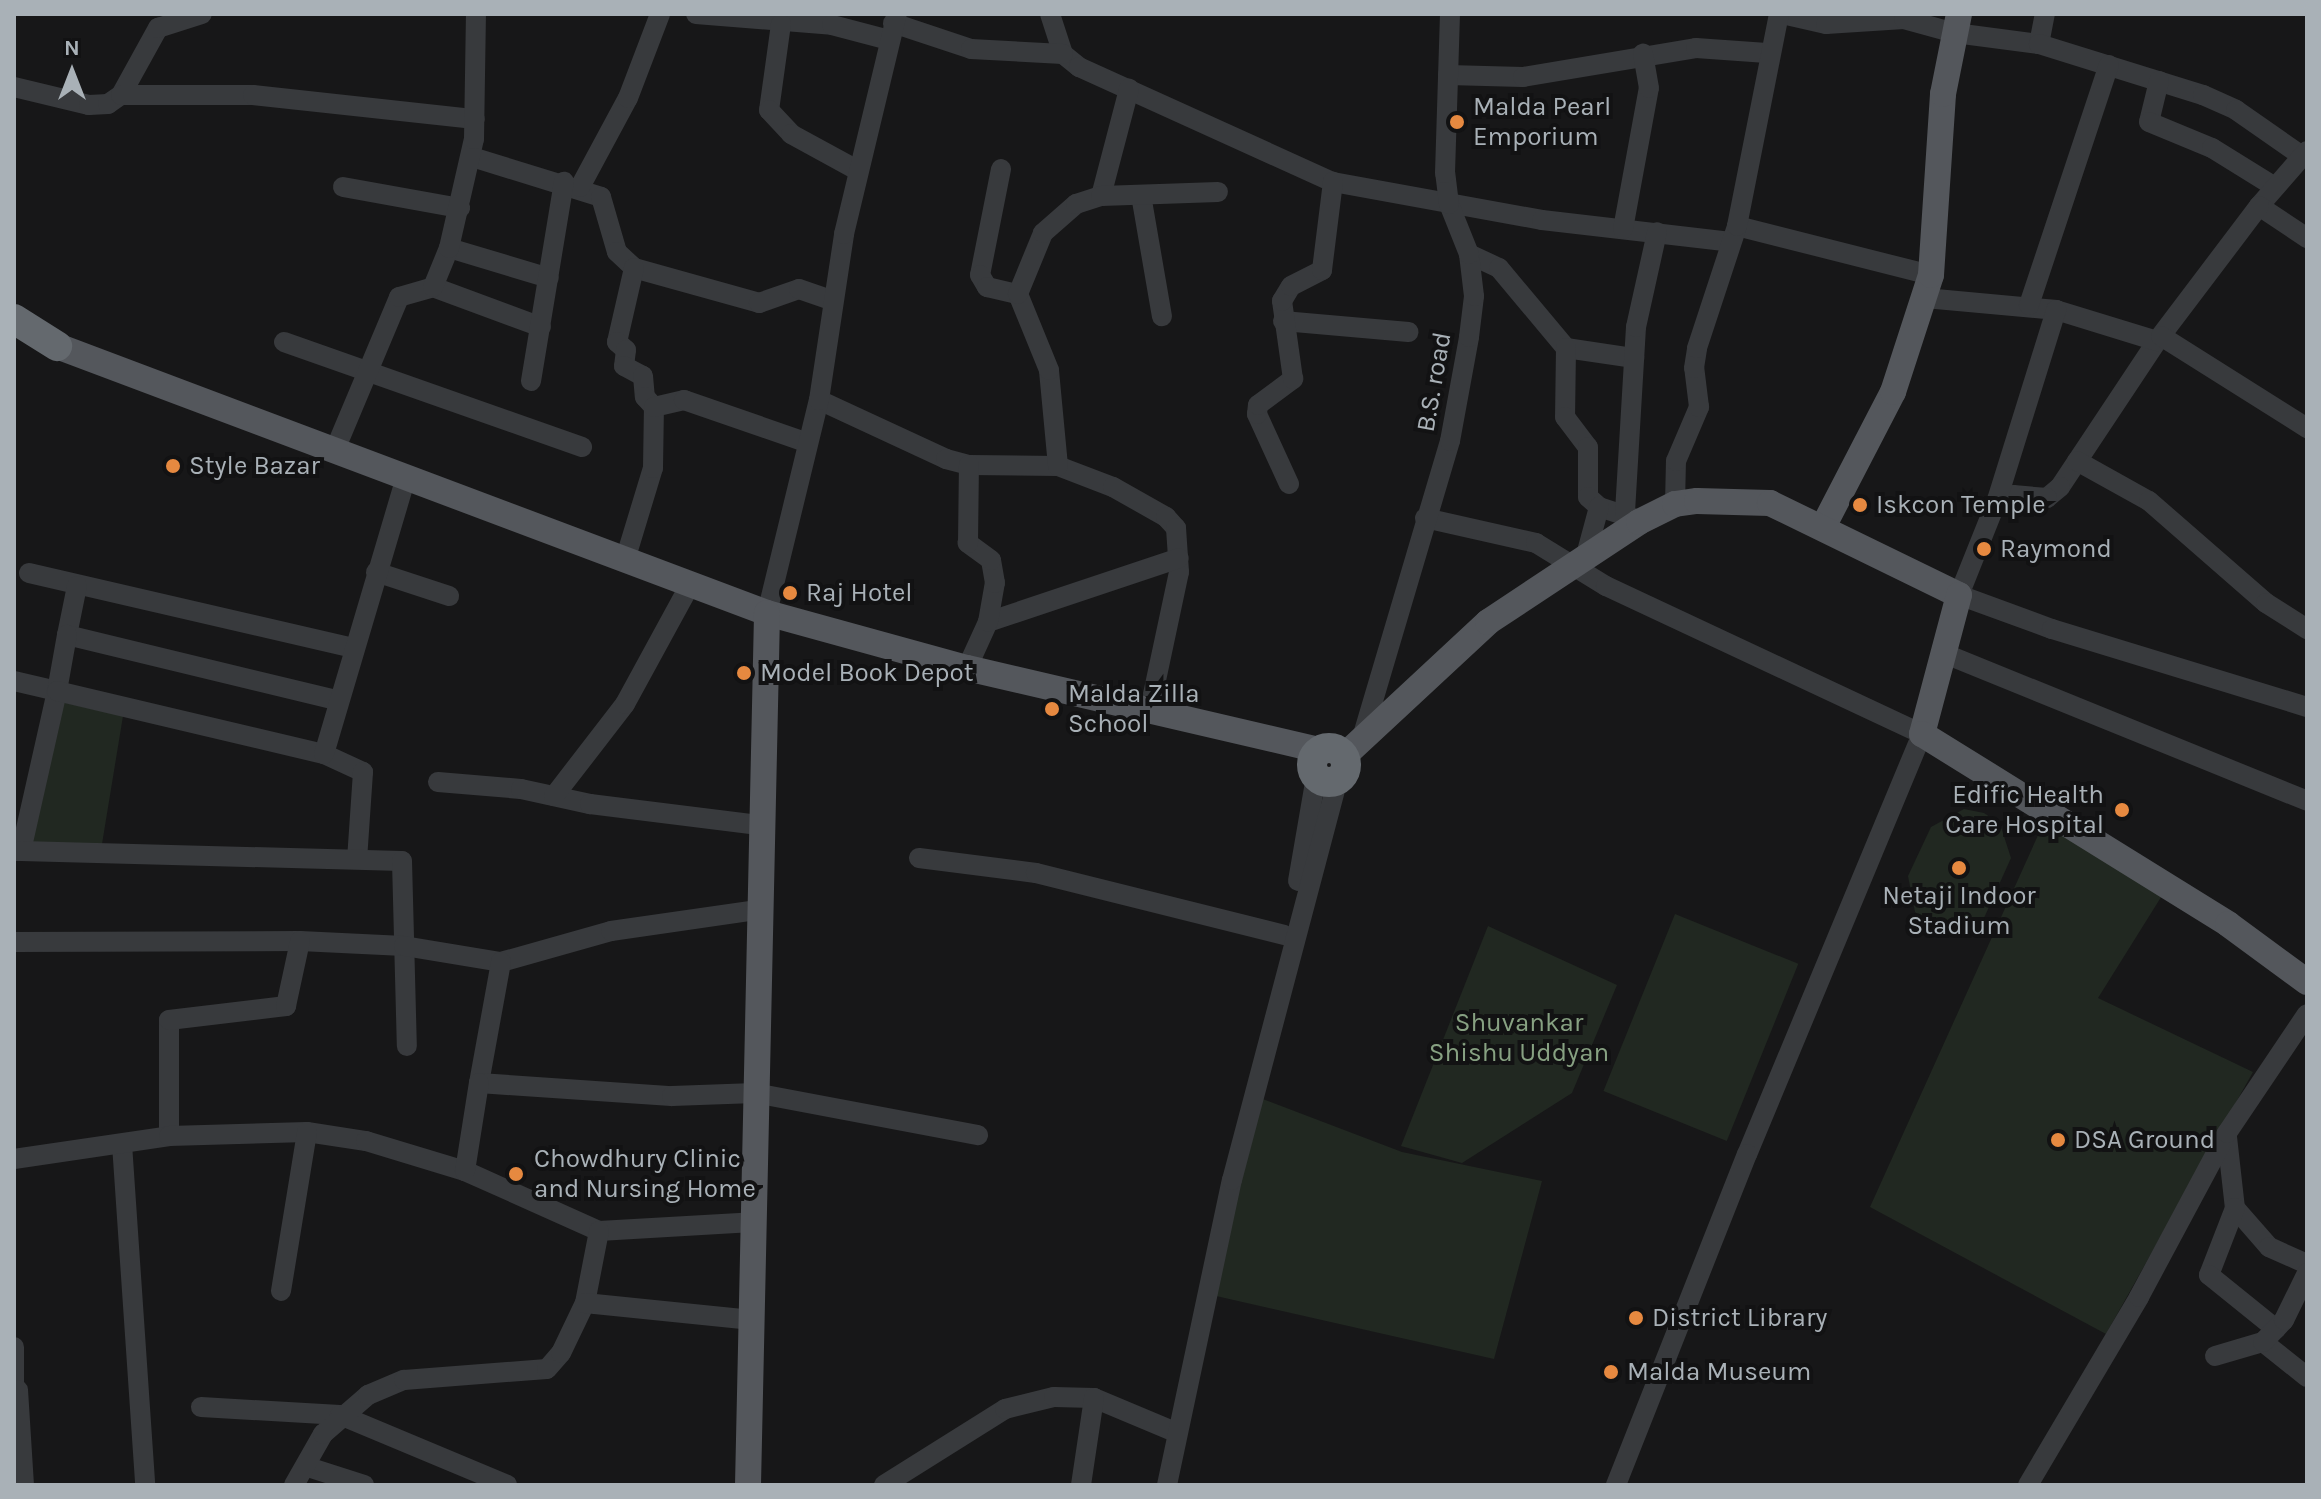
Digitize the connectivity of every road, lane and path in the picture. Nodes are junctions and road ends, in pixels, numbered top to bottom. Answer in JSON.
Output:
{"nodes":[{"id":1,"x":202,"y":14,"type":"edge"},
{"id":2,"x":476,"y":14,"type":"edge"},
{"id":3,"x":660,"y":14,"type":"edge"},
{"id":4,"x":696,"y":14,"type":"edge"},
{"id":5,"x":1050,"y":14,"type":"edge"},
{"id":6,"x":1450,"y":14,"type":"edge"},
{"id":7,"x":1780,"y":14,"type":"edge"},
{"id":8,"x":2045,"y":14,"type":"edge"},
{"id":9,"x":750,"y":18,"type":"edge"},
{"id":10,"x":162,"y":21,"type":"edge"},
{"id":11,"x":1957,"y":23,"type":"edge"},
{"id":12,"x":781,"y":24,"type":"junction"},
{"id":13,"x":893,"y":26,"type":"edge"},
{"id":14,"x":2039,"y":44,"type":"junction"},
{"id":15,"x":1767,"y":53,"type":"junction"},
{"id":16,"x":1063,"y":54,"type":"junction"},
{"id":17,"x":1643,"y":54,"type":"junction"},
{"id":18,"x":2109,"y":65,"type":"junction"},
{"id":19,"x":1448,"y":75,"type":"junction"},
{"id":20,"x":2159,"y":81,"type":"junction"},
{"id":21,"x":14,"y":87,"type":"edge"},
{"id":22,"x":1129,"y":89,"type":"junction"},
{"id":23,"x":121,"y":95,"type":"junction"},
{"id":24,"x":475,"y":119,"type":"junction"},
{"id":25,"x":2304,"y":154,"type":"edge"},
{"id":26,"x":472,"y":157,"type":"junction"},
{"id":27,"x":1001,"y":169,"type":"dead end"},
{"id":28,"x":859,"y":171,"type":"junction"},
{"id":29,"x":1333,"y":182,"type":"junction"},
{"id":30,"x":572,"y":185,"type":"junction"},
{"id":31,"x":343,"y":187,"type":"dead end"},
{"id":32,"x":2275,"y":187,"type":"junction"},
{"id":33,"x":1218,"y":192,"type":"dead end"},
{"id":34,"x":1141,"y":195,"type":"junction"},
{"id":35,"x":1101,"y":196,"type":"junction"},
{"id":36,"x":1449,"y":204,"type":"junction"},
{"id":37,"x":2259,"y":206,"type":"junction"},
{"id":38,"x":460,"y":208,"type":"junction"},
{"id":39,"x":1623,"y":229,"type":"junction"},
{"id":40,"x":1657,"y":232,"type":"junction"},
{"id":41,"x":1734,"y":234,"type":"junction"},
{"id":42,"x":2307,"y":238,"type":"edge"},
{"id":43,"x":449,"y":248,"type":"junction"},
{"id":44,"x":1469,"y":254,"type":"junction"},
{"id":45,"x":634,"y":268,"type":"junction"},
{"id":46,"x":549,"y":278,"type":"junction"},
{"id":47,"x":1928,"y":286,"type":"junction"},
{"id":48,"x":433,"y":287,"type":"junction"},
{"id":49,"x":1018,"y":294,"type":"junction"},
{"id":50,"x":833,"y":301,"type":"junction"},
{"id":51,"x":2029,"y":305,"type":"junction"},
{"id":52,"x":2056,"y":310,"type":"junction"},
{"id":53,"x":1162,"y":316,"type":"dead end"},
{"id":54,"x":14,"y":319,"type":"edge"},
{"id":55,"x":1283,"y":321,"type":"junction"},
{"id":56,"x":541,"y":327,"type":"junction"},
{"id":57,"x":1409,"y":332,"type":"dead end"},
{"id":58,"x":2159,"y":338,"type":"junction"},
{"id":59,"x":14,"y":341,"type":"edge"},
{"id":60,"x":284,"y":342,"type":"dead end"},
{"id":61,"x":57,"y":346,"type":"junction"},
{"id":62,"x":1566,"y":348,"type":"junction"},
{"id":63,"x":1634,"y":358,"type":"junction"},
{"id":64,"x":367,"y":373,"type":"junction"},
{"id":65,"x":531,"y":381,"type":"dead end"},
{"id":66,"x":819,"y":400,"type":"junction"},
{"id":67,"x":654,"y":407,"type":"junction"},
{"id":68,"x":2307,"y":428,"type":"edge"},
{"id":69,"x":808,"y":443,"type":"junction"},
{"id":70,"x":582,"y":447,"type":"dead end"},
{"id":71,"x":334,"y":452,"type":"junction"},
{"id":72,"x":2077,"y":461,"type":"junction"},
{"id":73,"x":969,"y":465,"type":"junction"},
{"id":74,"x":1058,"y":466,"type":"junction"},
{"id":75,"x":405,"y":480,"type":"junction"},
{"id":76,"x":1289,"y":484,"type":"dead end"},
{"id":77,"x":1997,"y":500,"type":"junction"},
{"id":78,"x":1675,"y":504,"type":"junction"},
{"id":79,"x":1599,"y":507,"type":"junction"},
{"id":80,"x":1632,"y":517,"type":"junction"},
{"id":81,"x":1425,"y":518,"type":"junction"},
{"id":82,"x":1823,"y":527,"type":"junction"},
{"id":83,"x":1179,"y":558,"type":"junction"},
{"id":84,"x":625,"y":560,"type":"junction"},
{"id":85,"x":1578,"y":564,"type":"junction"},
{"id":86,"x":376,"y":572,"type":"junction"},
{"id":87,"x":29,"y":573,"type":"dead end"},
{"id":88,"x":690,"y":585,"type":"junction"},
{"id":89,"x":77,"y":586,"type":"junction"},
{"id":90,"x":1959,"y":595,"type":"junction"},
{"id":91,"x":449,"y":596,"type":"dead end"},
{"id":92,"x":767,"y":613,"type":"junction"},
{"id":93,"x":988,"y":622,"type":"junction"},
{"id":94,"x":2307,"y":629,"type":"edge"},
{"id":95,"x":67,"y":635,"type":"junction"},
{"id":96,"x":354,"y":648,"type":"junction"},
{"id":97,"x":1943,"y":653,"type":"junction"},
{"id":98,"x":967,"y":668,"type":"junction"},
{"id":99,"x":14,"y":681,"type":"edge"},
{"id":100,"x":57,"y":691,"type":"junction"},
{"id":101,"x":339,"y":701,"type":"junction"},
{"id":102,"x":2307,"y":707,"type":"edge"},
{"id":103,"x":1150,"y":709,"type":"junction"},
{"id":104,"x":1922,"y":734,"type":"junction"},
{"id":105,"x":324,"y":754,"type":"junction"},
{"id":106,"x":1337,"y":760,"type":"junction"},
{"id":107,"x":438,"y":782,"type":"dead end"},
{"id":108,"x":554,"y":796,"type":"junction"},
{"id":109,"x":2307,"y":801,"type":"edge"},
{"id":110,"x":759,"y":825,"type":"junction"},
{"id":111,"x":18,"y":851,"type":"edge"},
{"id":112,"x":919,"y":858,"type":"dead end"},
{"id":113,"x":357,"y":859,"type":"junction"},
{"id":114,"x":757,"y":910,"type":"junction"},
{"id":115,"x":1284,"y":935,"type":"junction"},
{"id":116,"x":300,"y":941,"type":"junction"},
{"id":117,"x":14,"y":942,"type":"edge"},
{"id":118,"x":404,"y":946,"type":"junction"},
{"id":119,"x":501,"y":962,"type":"junction"},
{"id":120,"x":2307,"y":982,"type":"edge"},
{"id":121,"x":2307,"y":1014,"type":"edge"},
{"id":122,"x":407,"y":1046,"type":"dead end"},
{"id":123,"x":479,"y":1083,"type":"junction"},
{"id":124,"x":755,"y":1093,"type":"junction"},
{"id":125,"x":307,"y":1132,"type":"junction"},
{"id":126,"x":2227,"y":1133,"type":"junction"},
{"id":127,"x":978,"y":1135,"type":"dead end"},
{"id":128,"x":169,"y":1136,"type":"junction"},
{"id":129,"x":122,"y":1144,"type":"junction"},
{"id":130,"x":14,"y":1159,"type":"edge"},
{"id":131,"x":465,"y":1171,"type":"junction"},
{"id":132,"x":2235,"y":1208,"type":"junction"},
{"id":133,"x":753,"y":1222,"type":"junction"},
{"id":134,"x":599,"y":1231,"type":"junction"},
{"id":135,"x":2307,"y":1264,"type":"edge"},
{"id":136,"x":2307,"y":1273,"type":"edge"},
{"id":137,"x":281,"y":1291,"type":"dead end"},
{"id":138,"x":585,"y":1303,"type":"junction"},
{"id":139,"x":752,"y":1320,"type":"junction"},
{"id":140,"x":2269,"y":1336,"type":"junction"},
{"id":141,"x":14,"y":1347,"type":"edge"},
{"id":142,"x":2215,"y":1356,"type":"dead end"},
{"id":143,"x":2307,"y":1377,"type":"edge"},
{"id":144,"x":16,"y":1390,"type":"edge"},
{"id":145,"x":1094,"y":1398,"type":"junction"},
{"id":146,"x":201,"y":1407,"type":"dead end"},
{"id":147,"x":340,"y":1415,"type":"junction"},
{"id":148,"x":1174,"y":1441,"type":"junction"},
{"id":149,"x":308,"y":1467,"type":"junction"},
{"id":150,"x":905,"y":1478,"type":"edge"},
{"id":151,"x":24,"y":1485,"type":"edge"},
{"id":152,"x":145,"y":1485,"type":"edge"},
{"id":153,"x":294,"y":1485,"type":"edge"},
{"id":154,"x":364,"y":1485,"type":"edge"},
{"id":155,"x":507,"y":1485,"type":"edge"},
{"id":156,"x":748,"y":1485,"type":"edge"},
{"id":157,"x":884,"y":1485,"type":"edge"},
{"id":158,"x":1081,"y":1485,"type":"edge"},
{"id":159,"x":1167,"y":1485,"type":"edge"},
{"id":160,"x":1616,"y":1485,"type":"edge"},
{"id":161,"x":2028,"y":1485,"type":"edge"}],
"edges":[{"from":1,"to":10,"type":"street"},
{"from":2,"to":24,"type":"street"},
{"from":3,"to":30,"type":"street"},
{"from":4,"to":9,"type":"street"},
{"from":5,"to":16,"type":"street"},
{"from":6,"to":19,"type":"street","name":"B.S. road"},
{"from":7,"to":11,"type":"street"},
{"from":7,"to":15,"type":"street"},
{"from":8,"to":14,"type":"street"},
{"from":9,"to":12,"type":"street"},
{"from":10,"to":23,"type":"street"},
{"from":11,"to":14,"type":"street"},
{"from":11,"to":47,"type":"main road"},
{"from":12,"to":13,"type":"street"},
{"from":12,"to":28,"type":"street"},
{"from":13,"to":16,"type":"street"},
{"from":13,"to":28,"type":"street"},
{"from":14,"to":18,"type":"street"},
{"from":15,"to":17,"type":"street"},
{"from":15,"to":41,"type":"street"},
{"from":16,"to":22,"type":"street"},
{"from":17,"to":19,"type":"street"},
{"from":17,"to":39,"type":"street"},
{"from":18,"to":20,"type":"street"},
{"from":18,"to":51,"type":"street"},
{"from":19,"to":36,"type":"street","name":"B.S. road"},
{"from":20,"to":25,"type":"street"},
{"from":20,"to":32,"type":"street"},
{"from":21,"to":23,"type":"street"},
{"from":22,"to":29,"type":"street"},
{"from":22,"to":35,"type":"street"},
{"from":23,"to":24,"type":"street"},
{"from":24,"to":26,"type":"street"},
{"from":25,"to":32,"type":"street"},
{"from":26,"to":30,"type":"street"},
{"from":26,"to":38,"type":"street"},
{"from":27,"to":49,"type":"street"},
{"from":28,"to":50,"type":"street"},
{"from":29,"to":36,"type":"street"},
{"from":29,"to":55,"type":"street"},
{"from":30,"to":45,"type":"street"},
{"from":30,"to":46,"type":"street"},
{"from":31,"to":38,"type":"street"},
{"from":32,"to":37,"type":"street"},
{"from":33,"to":34,"type":"street"},
{"from":34,"to":35,"type":"street"},
{"from":34,"to":53,"type":"street"},
{"from":35,"to":49,"type":"street"},
{"from":36,"to":39,"type":"street"},
{"from":36,"to":44,"type":"street","name":"B.S. road"},
{"from":37,"to":42,"type":"street"},
{"from":37,"to":58,"type":"street"},
{"from":38,"to":43,"type":"street"},
{"from":39,"to":40,"type":"street"},
{"from":40,"to":41,"type":"street"},
{"from":40,"to":63,"type":"street"},
{"from":41,"to":47,"type":"street"},
{"from":41,"to":78,"type":"street"},
{"from":43,"to":46,"type":"street"},
{"from":43,"to":48,"type":"street"},
{"from":44,"to":62,"type":"street"},
{"from":44,"to":81,"type":"street","name":"B.S. road"},
{"from":45,"to":50,"type":"street"},
{"from":45,"to":67,"type":"street"},
{"from":46,"to":56,"type":"street"},
{"from":47,"to":51,"type":"street"},
{"from":47,"to":82,"type":"main road"},
{"from":48,"to":56,"type":"street"},
{"from":48,"to":64,"type":"street"},
{"from":49,"to":74,"type":"street"},
{"from":50,"to":66,"type":"street"},
{"from":51,"to":52,"type":"street"},
{"from":52,"to":58,"type":"street"},
{"from":52,"to":77,"type":"street"},
{"from":54,"to":61,"type":"highway"},
{"from":55,"to":57,"type":"street"},
{"from":55,"to":76,"type":"street"},
{"from":56,"to":65,"type":"street"},
{"from":58,"to":68,"type":"street"},
{"from":58,"to":72,"type":"street"},
{"from":59,"to":61,"type":"highway"},
{"from":60,"to":64,"type":"street"},
{"from":61,"to":71,"type":"main road"},
{"from":62,"to":63,"type":"street"},
{"from":62,"to":79,"type":"street"},
{"from":63,"to":80,"type":"street"},
{"from":64,"to":70,"type":"street"},
{"from":64,"to":71,"type":"street"},
{"from":66,"to":69,"type":"street"},
{"from":66,"to":73,"type":"street"},
{"from":67,"to":69,"type":"street"},
{"from":67,"to":84,"type":"street"},
{"from":69,"to":92,"type":"street"},
{"from":71,"to":75,"type":"main road"},
{"from":72,"to":77,"type":"street"},
{"from":72,"to":94,"type":"street"},
{"from":73,"to":74,"type":"street"},
{"from":73,"to":93,"type":"street"},
{"from":74,"to":83,"type":"street"},
{"from":75,"to":84,"type":"main road"},
{"from":75,"to":86,"type":"street"},
{"from":77,"to":90,"type":"street"},
{"from":78,"to":80,"type":"main road"},
{"from":78,"to":82,"type":"main road"},
{"from":79,"to":80,"type":"street"},
{"from":79,"to":85,"type":"street"},
{"from":80,"to":85,"type":"main road"},
{"from":81,"to":85,"type":"street"},
{"from":81,"to":106,"type":"street","name":"B.S. road"},
{"from":82,"to":90,"type":"main road"},
{"from":83,"to":93,"type":"street"},
{"from":83,"to":103,"type":"street"},
{"from":84,"to":88,"type":"main road"},
{"from":85,"to":104,"type":"street"},
{"from":85,"to":106,"type":"main road"},
{"from":86,"to":91,"type":"street"},
{"from":86,"to":96,"type":"street"},
{"from":87,"to":89,"type":"street"},
{"from":88,"to":92,"type":"main road"},
{"from":88,"to":108,"type":"street"},
{"from":89,"to":95,"type":"street"},
{"from":89,"to":96,"type":"street"},
{"from":90,"to":97,"type":"main road"},
{"from":90,"to":102,"type":"street"},
{"from":92,"to":98,"type":"main road"},
{"from":92,"to":110,"type":"main road"},
{"from":93,"to":98,"type":"street"},
{"from":95,"to":100,"type":"street"},
{"from":95,"to":101,"type":"street"},
{"from":96,"to":101,"type":"street"},
{"from":97,"to":104,"type":"main road"},
{"from":97,"to":109,"type":"street"},
{"from":98,"to":103,"type":"main road"},
{"from":99,"to":100,"type":"street"},
{"from":100,"to":105,"type":"street"},
{"from":100,"to":111,"type":"street"},
{"from":101,"to":105,"type":"street"},
{"from":103,"to":106,"type":"main road"},
{"from":104,"to":120,"type":"main road"},
{"from":104,"to":160,"type":"street"},
{"from":105,"to":113,"type":"street"},
{"from":106,"to":115,"type":"street"},
{"from":106,"to":148,"type":"street"},
{"from":107,"to":108,"type":"street"},
{"from":108,"to":110,"type":"street"},
{"from":110,"to":114,"type":"main road"},
{"from":111,"to":113,"type":"street"},
{"from":112,"to":115,"type":"street"},
{"from":113,"to":118,"type":"street"},
{"from":114,"to":119,"type":"street"},
{"from":114,"to":124,"type":"main road"},
{"from":115,"to":148,"type":"street"},
{"from":116,"to":117,"type":"street"},
{"from":116,"to":118,"type":"street"},
{"from":116,"to":128,"type":"street"},
{"from":118,"to":119,"type":"street"},
{"from":118,"to":122,"type":"street"},
{"from":119,"to":123,"type":"street"},
{"from":121,"to":126,"type":"street"},
{"from":123,"to":124,"type":"street"},
{"from":123,"to":131,"type":"street"},
{"from":124,"to":127,"type":"street"},
{"from":124,"to":133,"type":"main road"},
{"from":125,"to":128,"type":"street"},
{"from":125,"to":131,"type":"street"},
{"from":125,"to":137,"type":"street"},
{"from":126,"to":132,"type":"street"},
{"from":126,"to":161,"type":"street"},
{"from":128,"to":129,"type":"street"},
{"from":129,"to":130,"type":"street"},
{"from":129,"to":152,"type":"street"},
{"from":131,"to":134,"type":"street"},
{"from":132,"to":135,"type":"street"},
{"from":132,"to":140,"type":"street"},
{"from":133,"to":134,"type":"street"},
{"from":133,"to":139,"type":"main road"},
{"from":134,"to":138,"type":"street"},
{"from":136,"to":140,"type":"street"},
{"from":138,"to":139,"type":"street"},
{"from":138,"to":147,"type":"street"},
{"from":139,"to":156,"type":"main road"},
{"from":140,"to":142,"type":"street"},
{"from":140,"to":143,"type":"street"},
{"from":141,"to":144,"type":"street"},
{"from":144,"to":151,"type":"street"},
{"from":145,"to":148,"type":"street"},
{"from":145,"to":150,"type":"street"},
{"from":145,"to":158,"type":"street"},
{"from":146,"to":147,"type":"street"},
{"from":147,"to":149,"type":"street"},
{"from":147,"to":155,"type":"street"},
{"from":148,"to":159,"type":"street"},
{"from":149,"to":153,"type":"street"},
{"from":149,"to":154,"type":"street"},
{"from":150,"to":157,"type":"street"}]}
